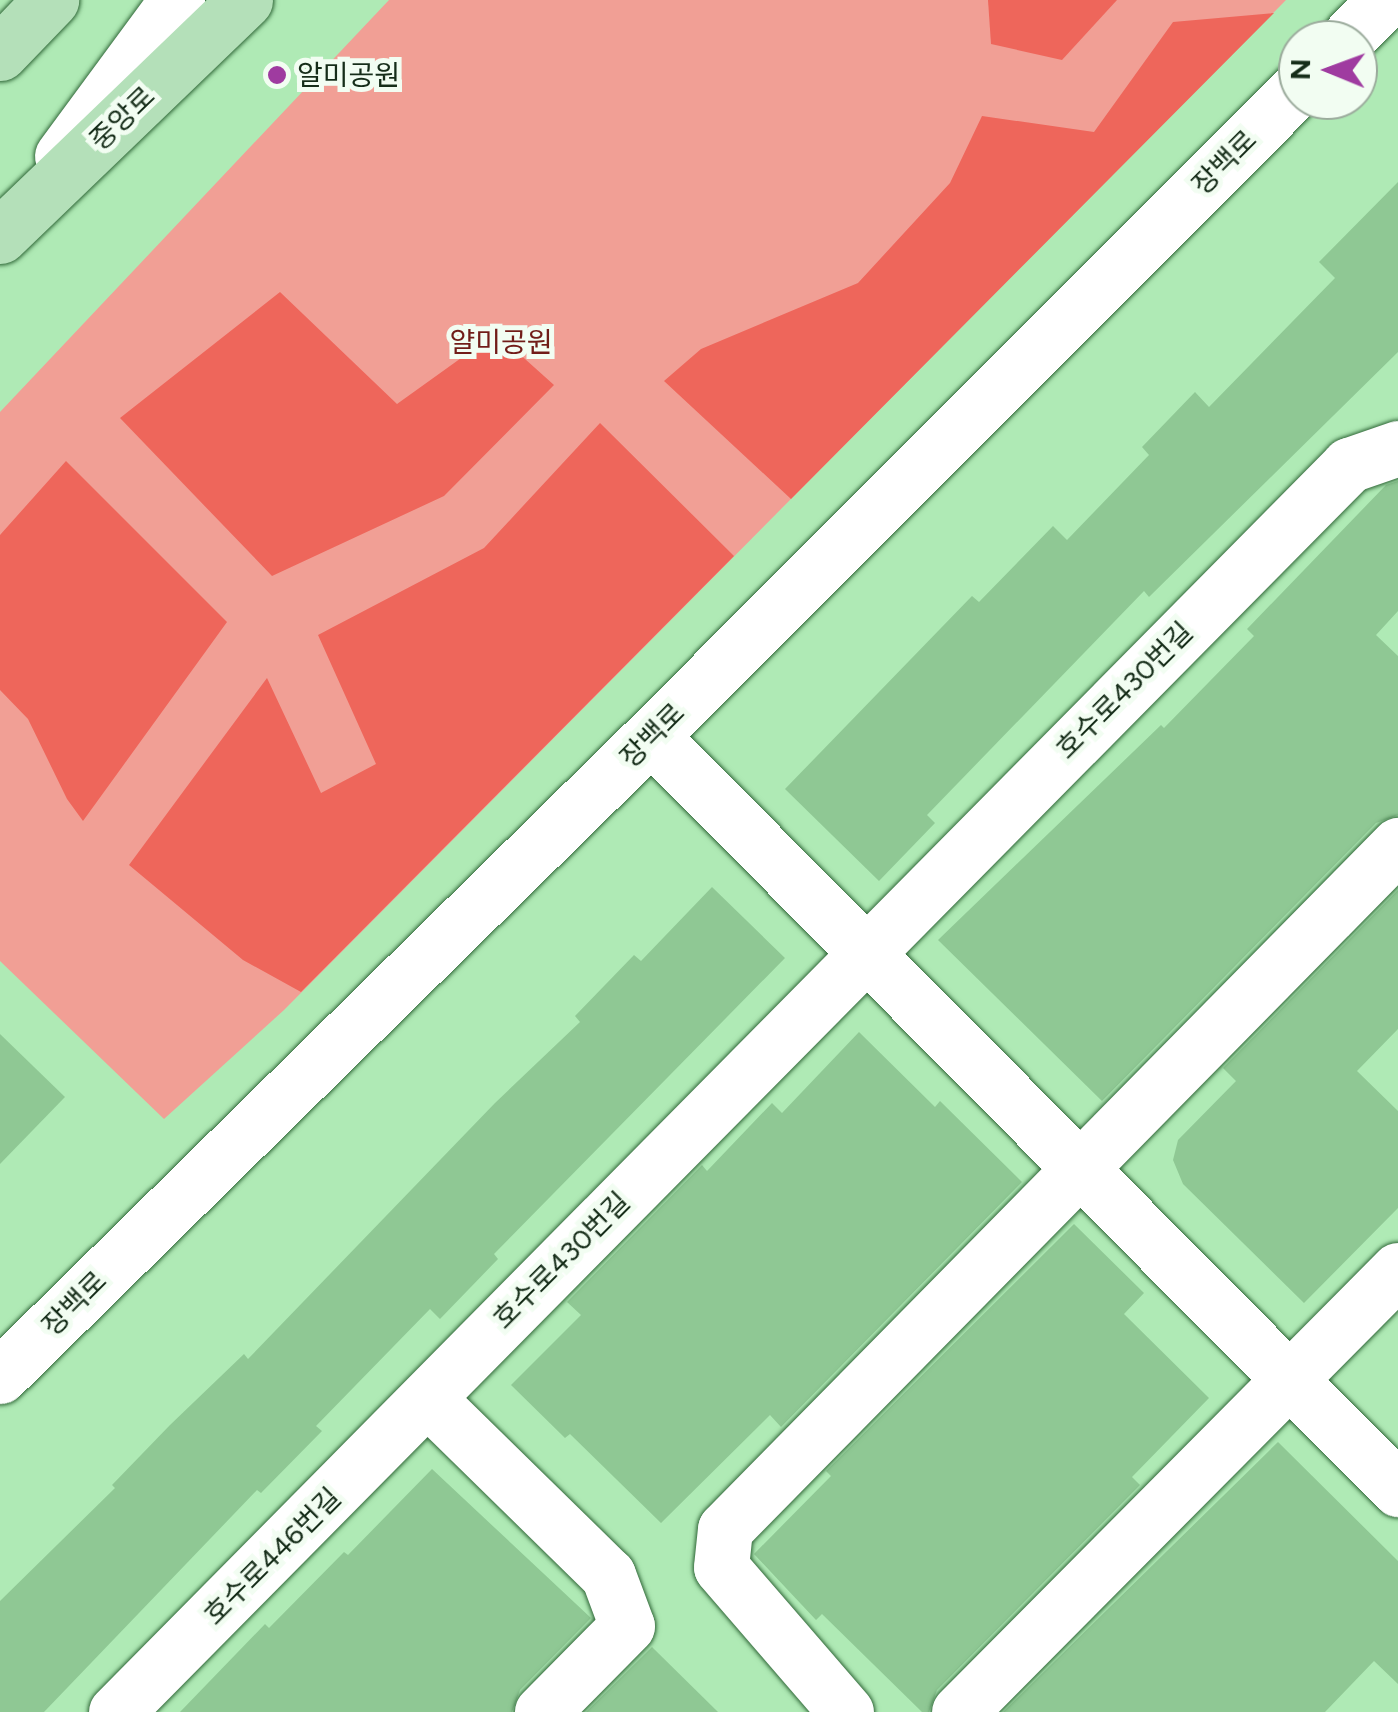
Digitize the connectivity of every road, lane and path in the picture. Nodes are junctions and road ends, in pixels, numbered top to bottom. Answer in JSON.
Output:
{"nodes":[{"id":1,"x":51,"y":0,"type":"edge"},
{"id":2,"x":176,"y":0,"type":"edge"},
{"id":3,"x":245,"y":0,"type":"edge"},
{"id":4,"x":1385,"y":0,"type":"edge"},
{"id":5,"x":1366,"y":20,"type":"edge"},
{"id":6,"x":0,"y":53,"type":"edge"},
{"id":7,"x":1278,"y":108,"type":"edge"},
{"id":8,"x":5,"y":231,"type":"edge"},
{"id":9,"x":1397,"y":448,"type":"edge"},
{"id":10,"x":650,"y":736,"type":"junction"},
{"id":11,"x":1398,"y":845,"type":"edge"},
{"id":12,"x":864,"y":952,"type":"junction"},
{"id":13,"x":1079,"y":1171,"type":"junction"},
{"id":14,"x":1398,"y":1270,"type":"edge"},
{"id":15,"x":0,"y":1376,"type":"edge"},
{"id":16,"x":1288,"y":1380,"type":"junction"},
{"id":17,"x":428,"y":1399,"type":"junction"},
{"id":18,"x":1398,"y":1489,"type":"edge"},
{"id":19,"x":116,"y":1712,"type":"edge"},
{"id":20,"x":542,"y":1712,"type":"edge"},
{"id":21,"x":846,"y":1712,"type":"edge"},
{"id":22,"x":959,"y":1712,"type":"edge"}],
"edges":[{"from":1,"to":6,"type":"main road"},
{"from":2,"to":8,"type":"street"},
{"from":3,"to":8,"type":"main road","name":"중앙로"},
{"from":4,"to":5,"type":"street"},
{"from":7,"to":10,"type":"street","name":"장백로"},
{"from":9,"to":12,"type":"street","name":"호수로430번길"},
{"from":10,"to":12,"type":"street"},
{"from":10,"to":15,"type":"street","name":"장백로"},
{"from":11,"to":13,"type":"street"},
{"from":12,"to":13,"type":"street"},
{"from":12,"to":17,"type":"street","name":"호수로430번길"},
{"from":13,"to":16,"type":"street"},
{"from":13,"to":21,"type":"street"},
{"from":14,"to":16,"type":"street"},
{"from":16,"to":18,"type":"street"},
{"from":16,"to":22,"type":"street"},
{"from":17,"to":19,"type":"street","name":"호수로446번길"},
{"from":17,"to":20,"type":"street"}]}
